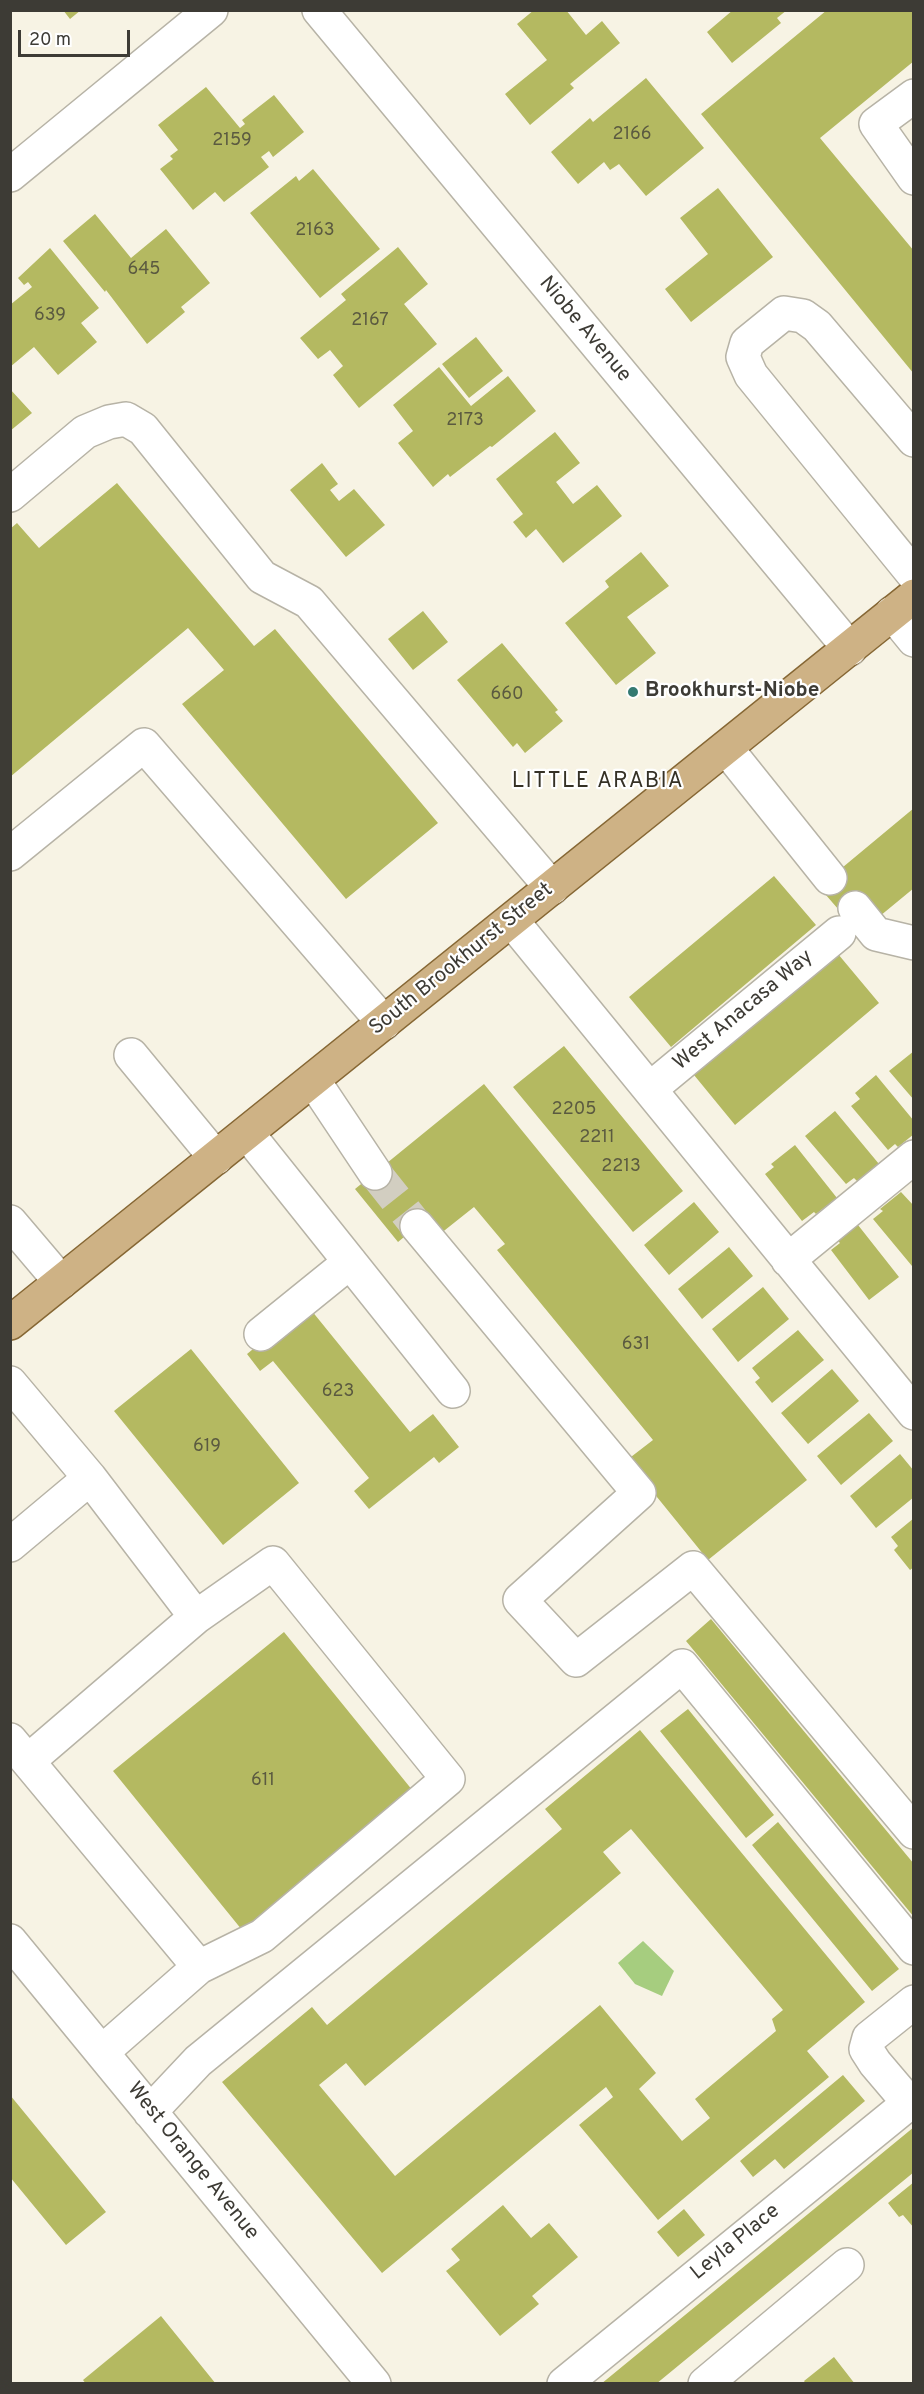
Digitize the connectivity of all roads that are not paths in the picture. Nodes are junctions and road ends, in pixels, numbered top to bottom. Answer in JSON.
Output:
{"nodes":[{"id":1,"x":211,"y":10,"type":"edge"},
{"id":2,"x":319,"y":10,"type":"edge"},
{"id":3,"x":914,"y":96,"type":"edge"},
{"id":4,"x":10,"y":175,"type":"edge"},
{"id":5,"x":914,"y":178,"type":"edge"},
{"id":6,"x":914,"y":440,"type":"edge"},
{"id":7,"x":10,"y":495,"type":"edge"},
{"id":8,"x":914,"y":575,"type":"edge"},
{"id":9,"x":903,"y":605,"type":"edge"},
{"id":10,"x":914,"y":640,"type":"edge"},
{"id":11,"x":850,"y":649,"type":"junction"},
{"id":12,"x":726,"y":748,"type":"junction"},
{"id":13,"x":10,"y":854,"type":"edge"},
{"id":14,"x":830,"y":878,"type":"dead end"},
{"id":15,"x":552,"y":888,"type":"junction"},
{"id":16,"x":512,"y":921,"type":"junction"},
{"id":17,"x":914,"y":943,"type":"edge"},
{"id":18,"x":384,"y":1023,"type":"junction"},
{"id":19,"x":131,"y":1055,"type":"dead end"},
{"id":20,"x":313,"y":1080,"type":"junction"},
{"id":21,"x":650,"y":1089,"type":"junction"},
{"id":22,"x":247,"y":1133,"type":"junction"},
{"id":23,"x":914,"y":1157,"type":"edge"},
{"id":24,"x":216,"y":1158,"type":"junction"},
{"id":25,"x":375,"y":1173,"type":"tunnel mouth"},
{"id":26,"x":10,"y":1222,"type":"edge"},
{"id":27,"x":417,"y":1226,"type":"tunnel mouth"},
{"id":28,"x":788,"y":1260,"type":"junction"},
{"id":29,"x":350,"y":1262,"type":"junction"},
{"id":30,"x":61,"y":1282,"type":"junction"},
{"id":31,"x":10,"y":1323,"type":"edge"},
{"id":32,"x":261,"y":1334,"type":"dead end"},
{"id":33,"x":10,"y":1383,"type":"edge"},
{"id":34,"x":453,"y":1391,"type":"dead end"},
{"id":35,"x":914,"y":1413,"type":"edge"},
{"id":36,"x":90,"y":1478,"type":"junction"},
{"id":37,"x":10,"y":1545,"type":"edge"},
{"id":38,"x":196,"y":1617,"type":"junction"},
{"id":39,"x":19,"y":1750,"type":"edge"},
{"id":40,"x":914,"y":1832,"type":"edge"},
{"id":41,"x":10,"y":1941,"type":"edge"},
{"id":42,"x":914,"y":1948,"type":"edge"},
{"id":43,"x":199,"y":1967,"type":"junction"},
{"id":44,"x":914,"y":2001,"type":"edge"},
{"id":45,"x":102,"y":2052,"type":"junction"},
{"id":46,"x":150,"y":2112,"type":"junction"},
{"id":47,"x":847,"y":2265,"type":"dead end"},
{"id":48,"x":374,"y":2384,"type":"edge"},
{"id":49,"x":564,"y":2384,"type":"edge"},
{"id":50,"x":705,"y":2384,"type":"edge"}],
"edges":[{"from":1,"to":4,"type":"street"},
{"from":2,"to":11,"type":"street","name":"Niobe Avenue"},
{"from":3,"to":5,"type":"street"},
{"from":6,"to":8,"type":"street"},
{"from":7,"to":15,"type":"street"},
{"from":9,"to":10,"type":"street"},
{"from":9,"to":11,"type":"main road","name":"South Brookhurst Street"},
{"from":11,"to":12,"type":"main road","name":"South Brookhurst Street"},
{"from":12,"to":14,"type":"street"},
{"from":12,"to":15,"type":"main road","name":"South Brookhurst Street"},
{"from":13,"to":18,"type":"street"},
{"from":15,"to":16,"type":"main road","name":"South Brookhurst Street"},
{"from":16,"to":18,"type":"main road","name":"South Brookhurst Street"},
{"from":16,"to":21,"type":"street"},
{"from":17,"to":21,"type":"street","name":"West Anacasa Way"},
{"from":18,"to":20,"type":"main road","name":"South Brookhurst Street"},
{"from":19,"to":24,"type":"street"},
{"from":20,"to":22,"type":"main road","name":"South Brookhurst Street"},
{"from":20,"to":25,"type":"street"},
{"from":21,"to":28,"type":"street"},
{"from":22,"to":24,"type":"main road","name":"South Brookhurst Street"},
{"from":22,"to":29,"type":"street"},
{"from":23,"to":28,"type":"street"},
{"from":24,"to":30,"type":"main road","name":"South Brookhurst Street"},
{"from":26,"to":30,"type":"street"},
{"from":27,"to":40,"type":"street"},
{"from":28,"to":35,"type":"street"},
{"from":29,"to":32,"type":"street"},
{"from":29,"to":34,"type":"street"},
{"from":30,"to":31,"type":"main road","name":"South Brookhurst Street"},
{"from":33,"to":36,"type":"street"},
{"from":36,"to":37,"type":"street"},
{"from":36,"to":38,"type":"street"},
{"from":38,"to":39,"type":"street"},
{"from":38,"to":43,"type":"street"},
{"from":39,"to":43,"type":"street"},
{"from":41,"to":45,"type":"street","name":"West Orange Avenue"},
{"from":42,"to":46,"type":"street"},
{"from":43,"to":45,"type":"street"},
{"from":44,"to":49,"type":"street","name":"Leyla Place"},
{"from":45,"to":46,"type":"street","name":"West Orange Avenue"},
{"from":46,"to":48,"type":"street","name":"West Orange Avenue"},
{"from":47,"to":50,"type":"street"}]}
